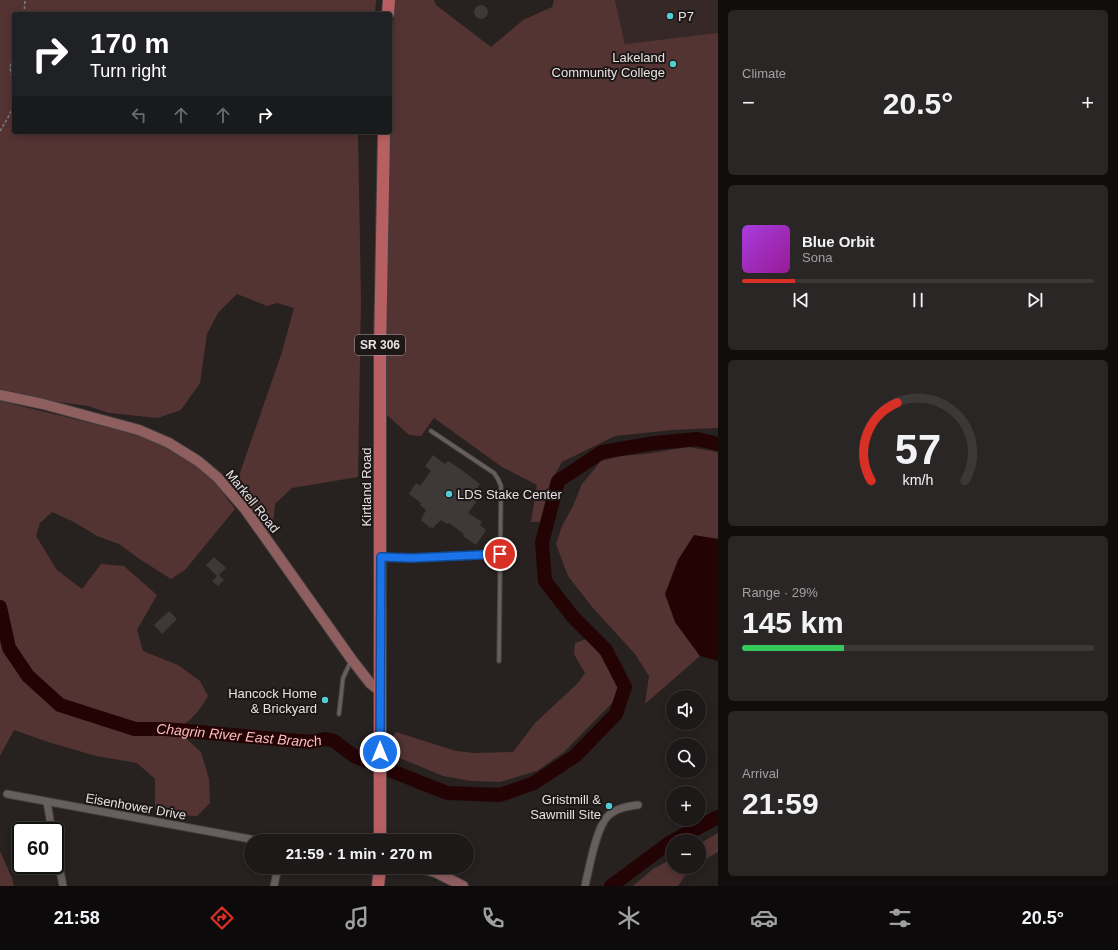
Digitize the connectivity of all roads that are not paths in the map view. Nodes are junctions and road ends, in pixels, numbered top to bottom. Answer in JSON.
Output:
{"nodes":[{"id":1,"x":389,"y":0,"type":"edge"},
{"id":2,"x":388,"y":12,"type":"edge"},
{"id":3,"x":384,"y":134,"type":"edge"},
{"id":4,"x":0,"y":395,"type":"edge"},
{"id":5,"x":432,"y":431,"type":"dead end"},
{"id":6,"x":500,"y":554,"type":"junction"},
{"id":7,"x":381,"y":557,"type":"junction"},
{"id":8,"x":352,"y":660,"type":"junction"},
{"id":9,"x":498,"y":661,"type":"dead end"},
{"id":10,"x":380,"y":691,"type":"junction"},
{"id":11,"x":339,"y":714,"type":"dead end"},
{"id":12,"x":6,"y":794,"type":"dead end"},
{"id":13,"x":47,"y":802,"type":"junction"},
{"id":14,"x":638,"y":805,"type":"dead end"},
{"id":15,"x":50,"y":822,"type":"edge"},
{"id":16,"x":380,"y":834,"type":"edge"},
{"id":17,"x":244,"y":838,"type":"edge"},
{"id":18,"x":61,"y":874,"type":"edge"},
{"id":19,"x":277,"y":874,"type":"edge"},
{"id":20,"x":379,"y":874,"type":"edge"},
{"id":21,"x":439,"y":874,"type":"edge"},
{"id":22,"x":63,"y":886,"type":"edge"},
{"id":23,"x":274,"y":886,"type":"edge"},
{"id":24,"x":378,"y":886,"type":"edge"},
{"id":25,"x":463,"y":886,"type":"edge"},
{"id":26,"x":585,"y":886,"type":"edge"}],
"edges":[{"from":1,"to":2,"type":"main road"},
{"from":3,"to":7,"type":"main road","name":"Kirtland Road","number":"SR 306"},
{"from":4,"to":8,"type":"street","name":"Markell Road"},
{"from":5,"to":6,"type":"lane"},
{"from":6,"to":7,"type":"lane"},
{"from":6,"to":9,"type":"lane"},
{"from":7,"to":10,"type":"main road","name":"Kirtland Road","number":"SR 306"},
{"from":8,"to":10,"type":"street","name":"Markell Road"},
{"from":8,"to":11,"type":"lane"},
{"from":10,"to":16,"type":"main road","name":"Kirtland Road"},
{"from":12,"to":13,"type":"street","name":"Eisenhower Drive"},
{"from":13,"to":15,"type":"street"},
{"from":13,"to":17,"type":"street","name":"Eisenhower Drive"},
{"from":14,"to":26,"type":"street"},
{"from":18,"to":22,"type":"street"},
{"from":19,"to":23,"type":"street"},
{"from":20,"to":24,"type":"main road"},
{"from":21,"to":25,"type":"street"}]}
